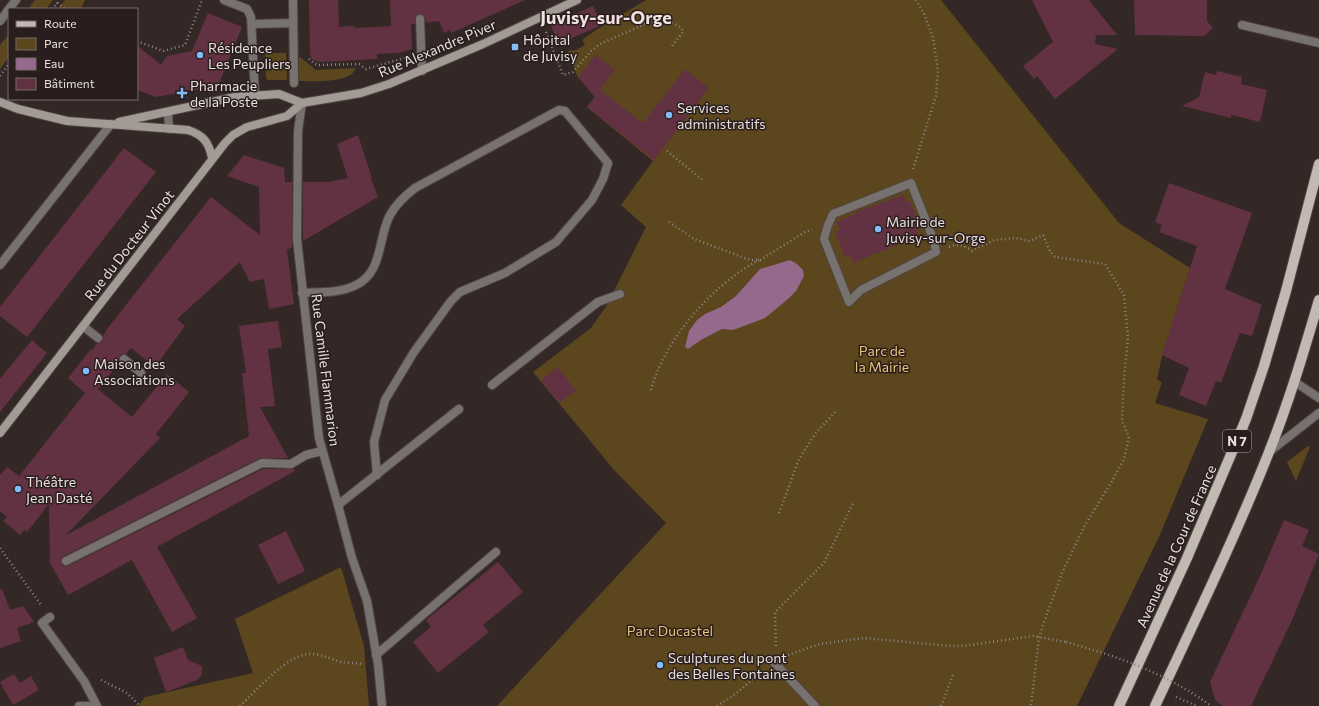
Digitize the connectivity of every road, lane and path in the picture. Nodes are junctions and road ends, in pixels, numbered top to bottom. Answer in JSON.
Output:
{"nodes":[{"id":1,"x":16,"y":0,"type":"edge"},
{"id":2,"x":60,"y":0,"type":"edge"},
{"id":3,"x":202,"y":0,"type":"edge"},
{"id":4,"x":224,"y":0,"type":"edge"},
{"id":5,"x":293,"y":0,"type":"edge"},
{"id":6,"x":577,"y":0,"type":"edge"},
{"id":7,"x":916,"y":0,"type":"edge"},
{"id":8,"x":57,"y":3,"type":"junction"},
{"id":9,"x":10,"y":8,"type":"edge"},
{"id":10,"x":53,"y":8,"type":"edge"},
{"id":11,"x":64,"y":8,"type":"edge"},
{"id":12,"x":8,"y":10,"type":"edge"},
{"id":13,"x":420,"y":19,"type":"dead end"},
{"id":14,"x":0,"y":21,"type":"edge"},
{"id":15,"x":293,"y":23,"type":"junction"},
{"id":16,"x":253,"y":24,"type":"junction"},
{"id":17,"x":1242,"y":25,"type":"dead end"},
{"id":18,"x":541,"y":34,"type":"dead end"},
{"id":19,"x":138,"y":41,"type":"edge"},
{"id":20,"x":1319,"y":43,"type":"edge"},
{"id":21,"x":671,"y":47,"type":"dead end"},
{"id":22,"x":293,"y":49,"type":"junction"},
{"id":23,"x":421,"y":53,"type":"junction"},
{"id":24,"x":8,"y":65,"type":"edge"},
{"id":25,"x":422,"y":71,"type":"junction"},
{"id":26,"x":0,"y":76,"type":"edge"},
{"id":27,"x":294,"y":83,"type":"dead end"},
{"id":28,"x":255,"y":96,"type":"junction"},
{"id":29,"x":0,"y":102,"type":"edge"},
{"id":30,"x":302,"y":103,"type":"junction"},
{"id":31,"x":168,"y":112,"type":"junction"},
{"id":32,"x":111,"y":124,"type":"junction"},
{"id":33,"x":169,"y":129,"type":"junction"},
{"id":34,"x":667,"y":151,"type":"dead end"},
{"id":35,"x":918,"y":152,"type":"dead end"},
{"id":36,"x":212,"y":158,"type":"junction"},
{"id":37,"x":1319,"y":164,"type":"edge"},
{"id":38,"x":704,"y":181,"type":"dead end"},
{"id":39,"x":670,"y":222,"type":"dead end"},
{"id":40,"x":828,"y":225,"type":"junction"},
{"id":41,"x":946,"y":248,"type":"dead end"},
{"id":42,"x":760,"y":260,"type":"junction"},
{"id":43,"x":0,"y":265,"type":"edge"},
{"id":44,"x":302,"y":293,"type":"junction"},
{"id":45,"x":620,"y":294,"type":"dead end"},
{"id":46,"x":1319,"y":300,"type":"edge"},
{"id":47,"x":83,"y":326,"type":"junction"},
{"id":48,"x":98,"y":338,"type":"dead end"},
{"id":49,"x":124,"y":359,"type":"dead end"},
{"id":50,"x":141,"y":373,"type":"dead end"},
{"id":51,"x":1295,"y":382,"type":"junction"},
{"id":52,"x":492,"y":385,"type":"dead end"},
{"id":53,"x":651,"y":390,"type":"dead end"},
{"id":54,"x":1319,"y":398,"type":"edge"},
{"id":55,"x":459,"y":409,"type":"dead end"},
{"id":56,"x":836,"y":411,"type":"dead end"},
{"id":57,"x":1319,"y":413,"type":"edge"},
{"id":58,"x":0,"y":433,"type":"edge"},
{"id":59,"x":322,"y":451,"type":"junction"},
{"id":60,"x":1269,"y":452,"type":"junction"},
{"id":61,"x":377,"y":475,"type":"junction"},
{"id":62,"x":854,"y":501,"type":"dead end"},
{"id":63,"x":338,"y":505,"type":"junction"},
{"id":64,"x":779,"y":512,"type":"dead end"},
{"id":65,"x":496,"y":552,"type":"dead end"},
{"id":66,"x":66,"y":561,"type":"dead end"},
{"id":67,"x":50,"y":617,"type":"dead end"},
{"id":68,"x":1039,"y":637,"type":"junction"},
{"id":69,"x":376,"y":655,"type":"junction"},
{"id":70,"x":772,"y":660,"type":"junction"},
{"id":71,"x":364,"y":664,"type":"dead end"},
{"id":72,"x":953,"y":675,"type":"dead end"},
{"id":73,"x":97,"y":679,"type":"dead end"},
{"id":74,"x":1162,"y":691,"type":"junction"},
{"id":75,"x":78,"y":706,"type":"edge"},
{"id":76,"x":96,"y":706,"type":"edge"},
{"id":77,"x":140,"y":706,"type":"edge"},
{"id":78,"x":240,"y":706,"type":"edge"},
{"id":79,"x":382,"y":706,"type":"edge"},
{"id":80,"x":718,"y":706,"type":"edge"},
{"id":81,"x":815,"y":706,"type":"edge"},
{"id":82,"x":941,"y":706,"type":"edge"},
{"id":83,"x":1031,"y":706,"type":"edge"},
{"id":84,"x":1118,"y":706,"type":"edge"},
{"id":85,"x":1155,"y":706,"type":"edge"},
{"id":86,"x":1197,"y":706,"type":"edge"},
{"id":87,"x":1211,"y":706,"type":"edge"}],
"edges":[{"from":1,"to":9,"type":"street"},
{"from":2,"to":8,"type":"path"},
{"from":3,"to":19,"type":"path"},
{"from":4,"to":16,"type":"street"},
{"from":5,"to":15,"type":"street"},
{"from":6,"to":25,"type":"street","name":"Rue Alexandre Piver"},
{"from":7,"to":35,"type":"path"},
{"from":8,"to":10,"type":"path"},
{"from":8,"to":11,"type":"path"},
{"from":12,"to":14,"type":"street"},
{"from":13,"to":23,"type":"street"},
{"from":15,"to":16,"type":"street"},
{"from":15,"to":22,"type":"street"},
{"from":16,"to":28,"type":"street"},
{"from":17,"to":20,"type":"street"},
{"from":18,"to":21,"type":"path"},
{"from":22,"to":23,"type":"path"},
{"from":22,"to":27,"type":"street"},
{"from":23,"to":25,"type":"street"},
{"from":24,"to":26,"type":"path"},
{"from":25,"to":30,"type":"street","name":"Rue Alexandre Piver"},
{"from":28,"to":30,"type":"street"},
{"from":28,"to":31,"type":"street"},
{"from":29,"to":32,"type":"street"},
{"from":30,"to":36,"type":"street","name":"Rue du Docteur Vinot"},
{"from":30,"to":44,"type":"street","name":"Rue Camille Flammarion"},
{"from":31,"to":32,"type":"street"},
{"from":31,"to":33,"type":"street"},
{"from":32,"to":33,"type":"street"},
{"from":32,"to":43,"type":"street"},
{"from":33,"to":36,"type":"street"},
{"from":34,"to":38,"type":"path"},
{"from":36,"to":47,"type":"street","name":"Rue du Docteur Vinot"},
{"from":37,"to":84,"type":"main road","name":"Avenue de la Cour de France","number":"N 7"},
{"from":39,"to":42,"type":"path"},
{"from":40,"to":40,"type":"street"},
{"from":40,"to":42,"type":"path"},
{"from":41,"to":68,"type":"path"},
{"from":42,"to":53,"type":"path"},
{"from":44,"to":59,"type":"street","name":"Rue Camille Flammarion"},
{"from":44,"to":61,"type":"street"},
{"from":45,"to":52,"type":"street"},
{"from":46,"to":51,"type":"main road","number":"N 7"},
{"from":47,"to":48,"type":"street"},
{"from":47,"to":58,"type":"street","name":"Rue du Docteur Vinot"},
{"from":49,"to":50,"type":"street"},
{"from":51,"to":54,"type":"street"},
{"from":51,"to":60,"type":"main road","number":"N 7"},
{"from":55,"to":61,"type":"street"},
{"from":56,"to":64,"type":"path"},
{"from":57,"to":60,"type":"street"},
{"from":59,"to":63,"type":"street","name":"Rue Camille Flammarion"},
{"from":59,"to":66,"type":"street"},
{"from":60,"to":74,"type":"main road","number":"N 7"},
{"from":61,"to":63,"type":"street"},
{"from":62,"to":70,"type":"path"},
{"from":63,"to":69,"type":"street","name":"Rue Camille Flammarion"},
{"from":65,"to":69,"type":"street"},
{"from":67,"to":76,"type":"street"},
{"from":68,"to":70,"type":"path"},
{"from":68,"to":83,"type":"path"},
{"from":68,"to":87,"type":"path","bridge":true},
{"from":69,"to":79,"type":"street","name":"Rue Camille Flammarion"},
{"from":70,"to":80,"type":"path"},
{"from":70,"to":81,"type":"street"},
{"from":71,"to":78,"type":"path"},
{"from":72,"to":82,"type":"path"},
{"from":73,"to":77,"type":"path"},
{"from":74,"to":85,"type":"main road","number":"N 7"},
{"from":74,"to":86,"type":"path"},
{"from":75,"to":76,"type":"street"}]}
